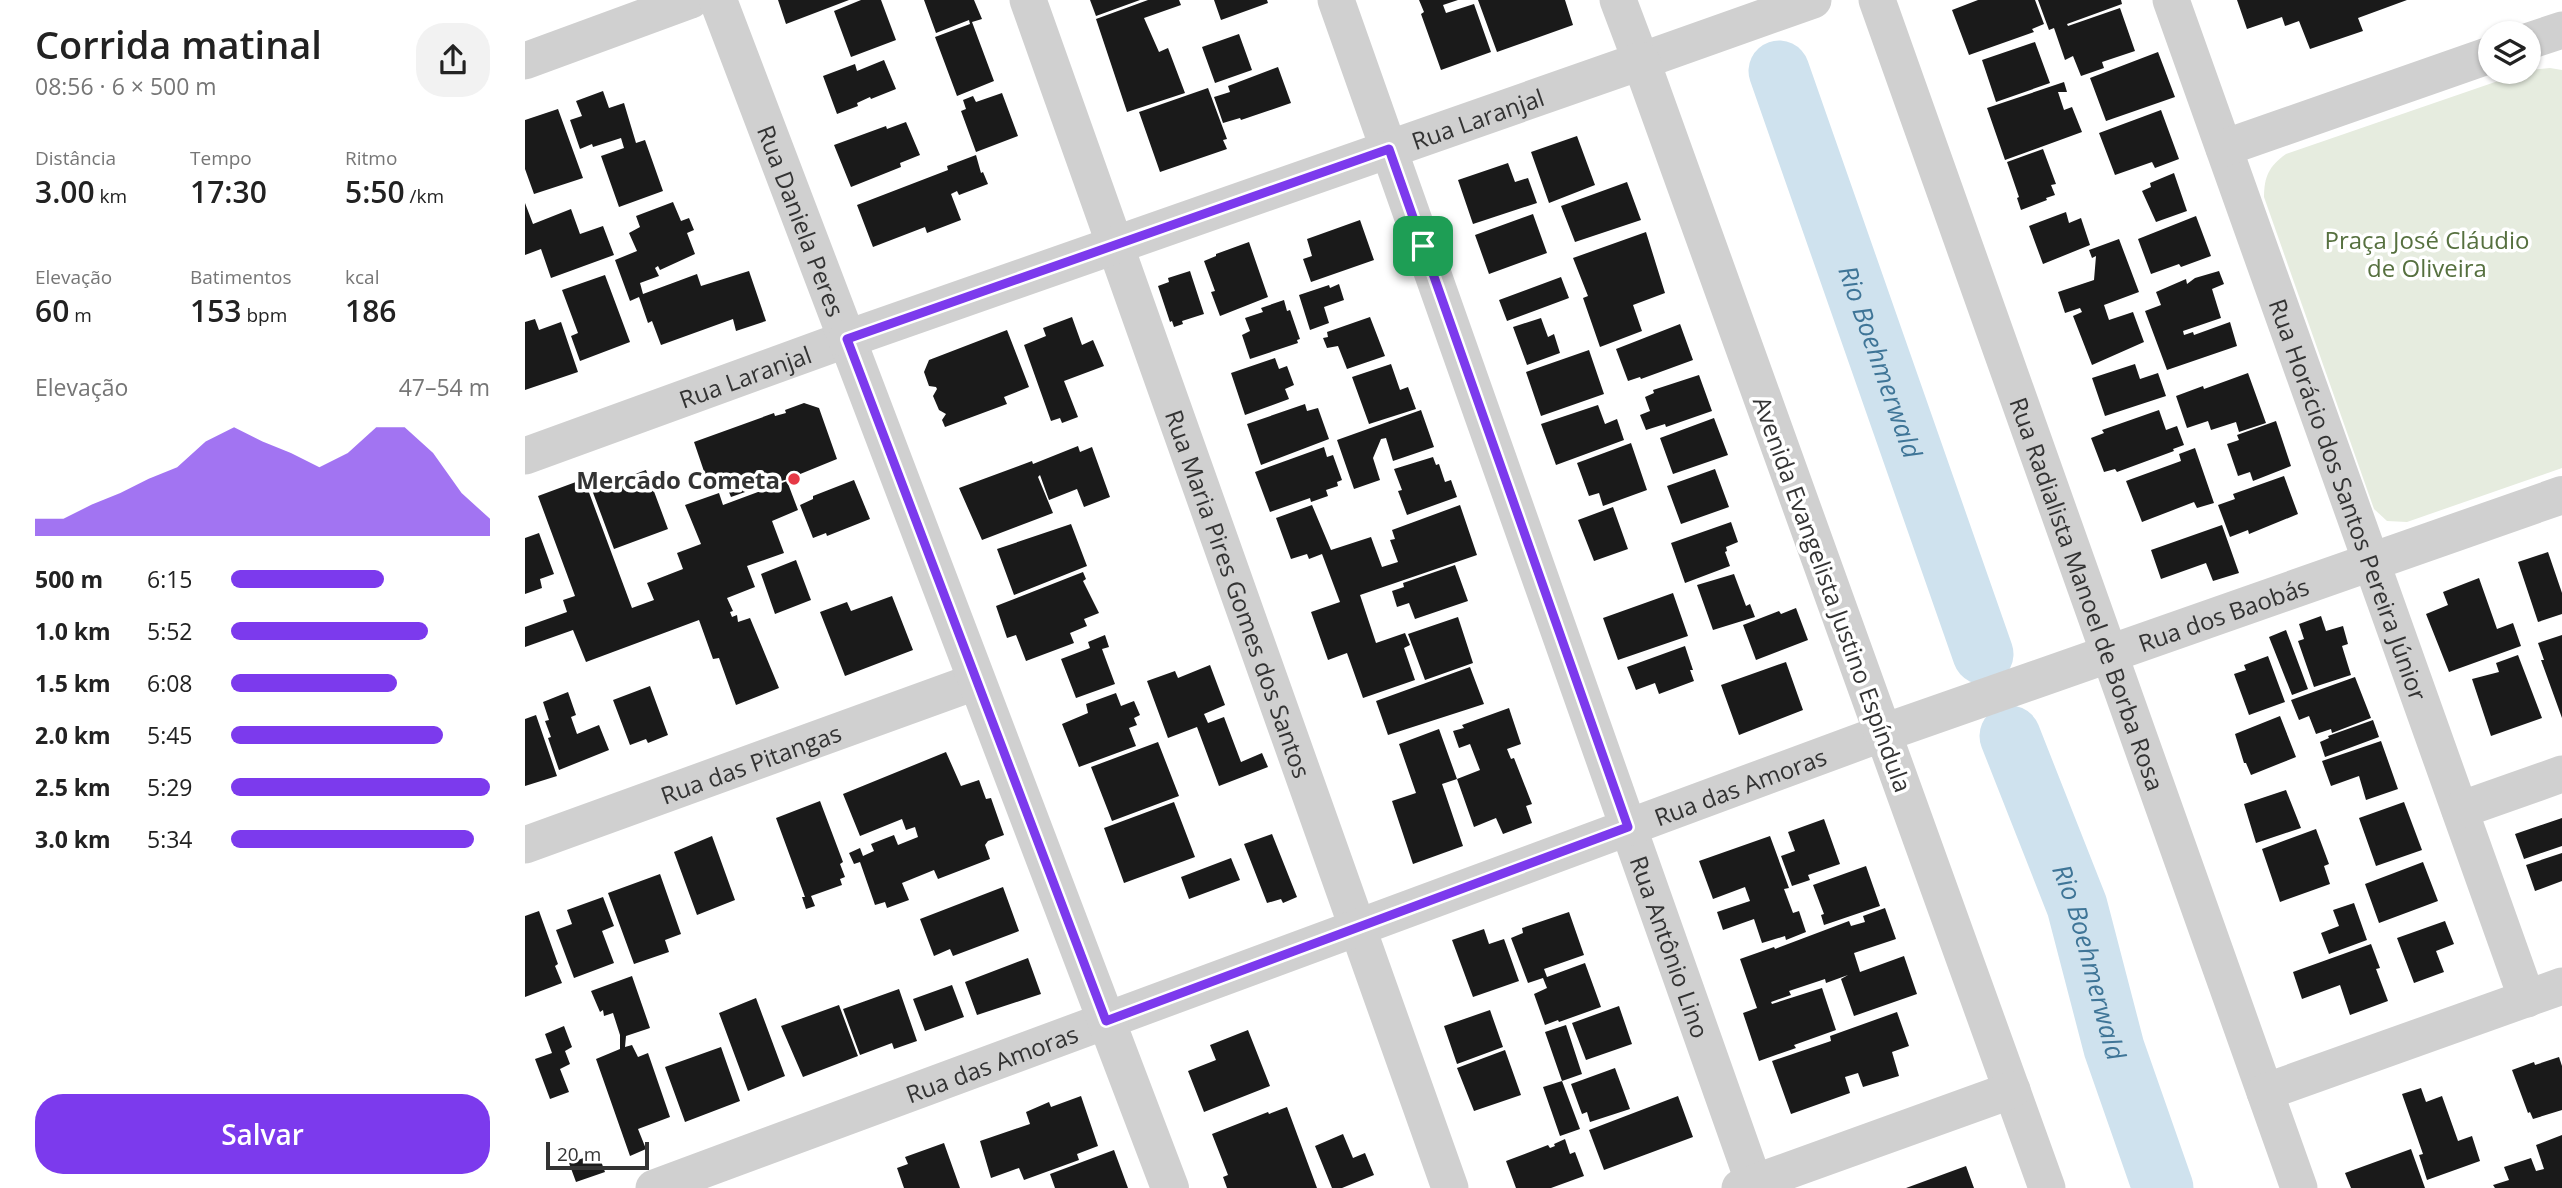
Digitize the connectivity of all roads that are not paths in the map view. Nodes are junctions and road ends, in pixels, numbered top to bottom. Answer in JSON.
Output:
{"nodes":[{"id":1,"x":691,"y":0,"type":"edge"},
{"id":2,"x":718,"y":0,"type":"edge"},
{"id":3,"x":1028,"y":0,"type":"edge"},
{"id":4,"x":1336,"y":0,"type":"edge"},
{"id":5,"x":1618,"y":0,"type":"edge"},
{"id":6,"x":1813,"y":0,"type":"edge"},
{"id":7,"x":1877,"y":0,"type":"edge"},
{"id":8,"x":2171,"y":0,"type":"edge"},
{"id":9,"x":2562,"y":30,"type":"edge"},
{"id":10,"x":2541,"y":37,"type":"edge"},
{"id":11,"x":2478,"y":59,"type":"edge"},
{"id":12,"x":525,"y":61,"type":"edge"},
{"id":13,"x":1641,"y":61,"type":"junction"},
{"id":14,"x":2224,"y":148,"type":"junction"},
{"id":15,"x":1389,"y":149,"type":"junction"},
{"id":16,"x":1115,"y":246,"type":"junction"},
{"id":17,"x":847,"y":339,"type":"junction"},
{"id":18,"x":525,"y":456,"type":"edge"},
{"id":19,"x":2562,"y":495,"type":"edge"},
{"id":20,"x":2371,"y":562,"type":"junction"},
{"id":21,"x":2109,"y":654,"type":"junction"},
{"id":22,"x":977,"y":681,"type":"junction"},
{"id":23,"x":1883,"y":733,"type":"junction"},
{"id":24,"x":2562,"y":774,"type":"edge"},
{"id":25,"x":2460,"y":810,"type":"junction"},
{"id":26,"x":1628,"y":827,"type":"junction"},
{"id":27,"x":525,"y":845,"type":"edge"},
{"id":28,"x":1358,"y":928,"type":"junction"},
{"id":29,"x":2562,"y":986,"type":"edge"},
{"id":30,"x":2527,"y":999,"type":"junction"},
{"id":31,"x":1106,"y":1021,"type":"junction"},
{"id":32,"x":2012,"y":1090,"type":"junction"},
{"id":33,"x":2265,"y":1092,"type":"junction"},
{"id":34,"x":1747,"y":1186,"type":"edge"},
{"id":35,"x":654,"y":1188,"type":"edge"},
{"id":36,"x":1170,"y":1188,"type":"edge"},
{"id":37,"x":1450,"y":1188,"type":"edge"},
{"id":38,"x":2047,"y":1188,"type":"edge"},
{"id":39,"x":2299,"y":1188,"type":"edge"}],
"edges":[{"from":1,"to":12,"type":"street"},
{"from":2,"to":17,"type":"street","name":"Rua Daniela Peres"},
{"from":3,"to":16,"type":"street","name":"Rua Maria Pires Gomes dos Santos"},
{"from":4,"to":15,"type":"street","name":"Rua Antônio Lino"},
{"from":5,"to":13,"type":"street","name":"Avenida Evangelista Justino Espíndula"},
{"from":6,"to":13,"type":"street"},
{"from":7,"to":21,"type":"street","name":"Rua Radialista Manoel de Borba Rosa"},
{"from":8,"to":14,"type":"street","name":"Rua Horácio dos Santos Pereira Júnior"},
{"from":9,"to":10,"type":"street"},
{"from":11,"to":14,"type":"street"},
{"from":13,"to":15,"type":"street","name":"Rua Laranjal"},
{"from":13,"to":23,"type":"street","name":"Avenida Evangelista Justino Espíndula"},
{"from":14,"to":20,"type":"street","name":"Rua Horácio dos Santos Pereira Júnior"},
{"from":15,"to":16,"type":"street","name":"Rua Laranjal"},
{"from":15,"to":26,"type":"street","name":"Rua Antônio Lino"},
{"from":16,"to":17,"type":"street","name":"Rua Laranjal"},
{"from":16,"to":28,"type":"street","name":"Rua Maria Pires Gomes dos Santos"},
{"from":17,"to":18,"type":"street","name":"Rua Laranjal"},
{"from":17,"to":22,"type":"street","name":"Rua Daniela Peres"},
{"from":19,"to":20,"type":"street","name":"Rua dos Baobás"},
{"from":20,"to":21,"type":"street","name":"Rua dos Baobás"},
{"from":20,"to":25,"type":"street","name":"Rua Horácio dos Santos Pereira Júnior"},
{"from":21,"to":23,"type":"street","name":"Rua dos Baobás"},
{"from":21,"to":33,"type":"street","name":"Rua Radialista Manoel de Borba Rosa"},
{"from":22,"to":27,"type":"street","name":"Rua das Pitangas"},
{"from":22,"to":31,"type":"street","name":"Rua Daniela Peres"},
{"from":23,"to":26,"type":"street","name":"Rua das Amoras"},
{"from":23,"to":32,"type":"street","name":"Avenida Evangelista Justino Espíndula"},
{"from":24,"to":25,"type":"street"},
{"from":25,"to":30,"type":"street","name":"Rua Horácio dos Santos Pereira Júnior"},
{"from":26,"to":28,"type":"street","name":"Rua das Amoras"},
{"from":26,"to":34,"type":"street","name":"Rua Antônio Lino"},
{"from":28,"to":31,"type":"street","name":"Rua das Amoras"},
{"from":28,"to":37,"type":"street","name":"Rua Maria Pires Gomes dos Santos"},
{"from":29,"to":30,"type":"street"},
{"from":30,"to":33,"type":"street"},
{"from":31,"to":35,"type":"street","name":"Rua das Amoras"},
{"from":31,"to":36,"type":"street","name":"Rua Daniela Peres"},
{"from":32,"to":34,"type":"street"},
{"from":32,"to":38,"type":"street","name":"Avenida Evangelista Justino Espíndula"},
{"from":33,"to":39,"type":"street","name":"Rua Radialista Manoel de Borba Rosa"}]}
